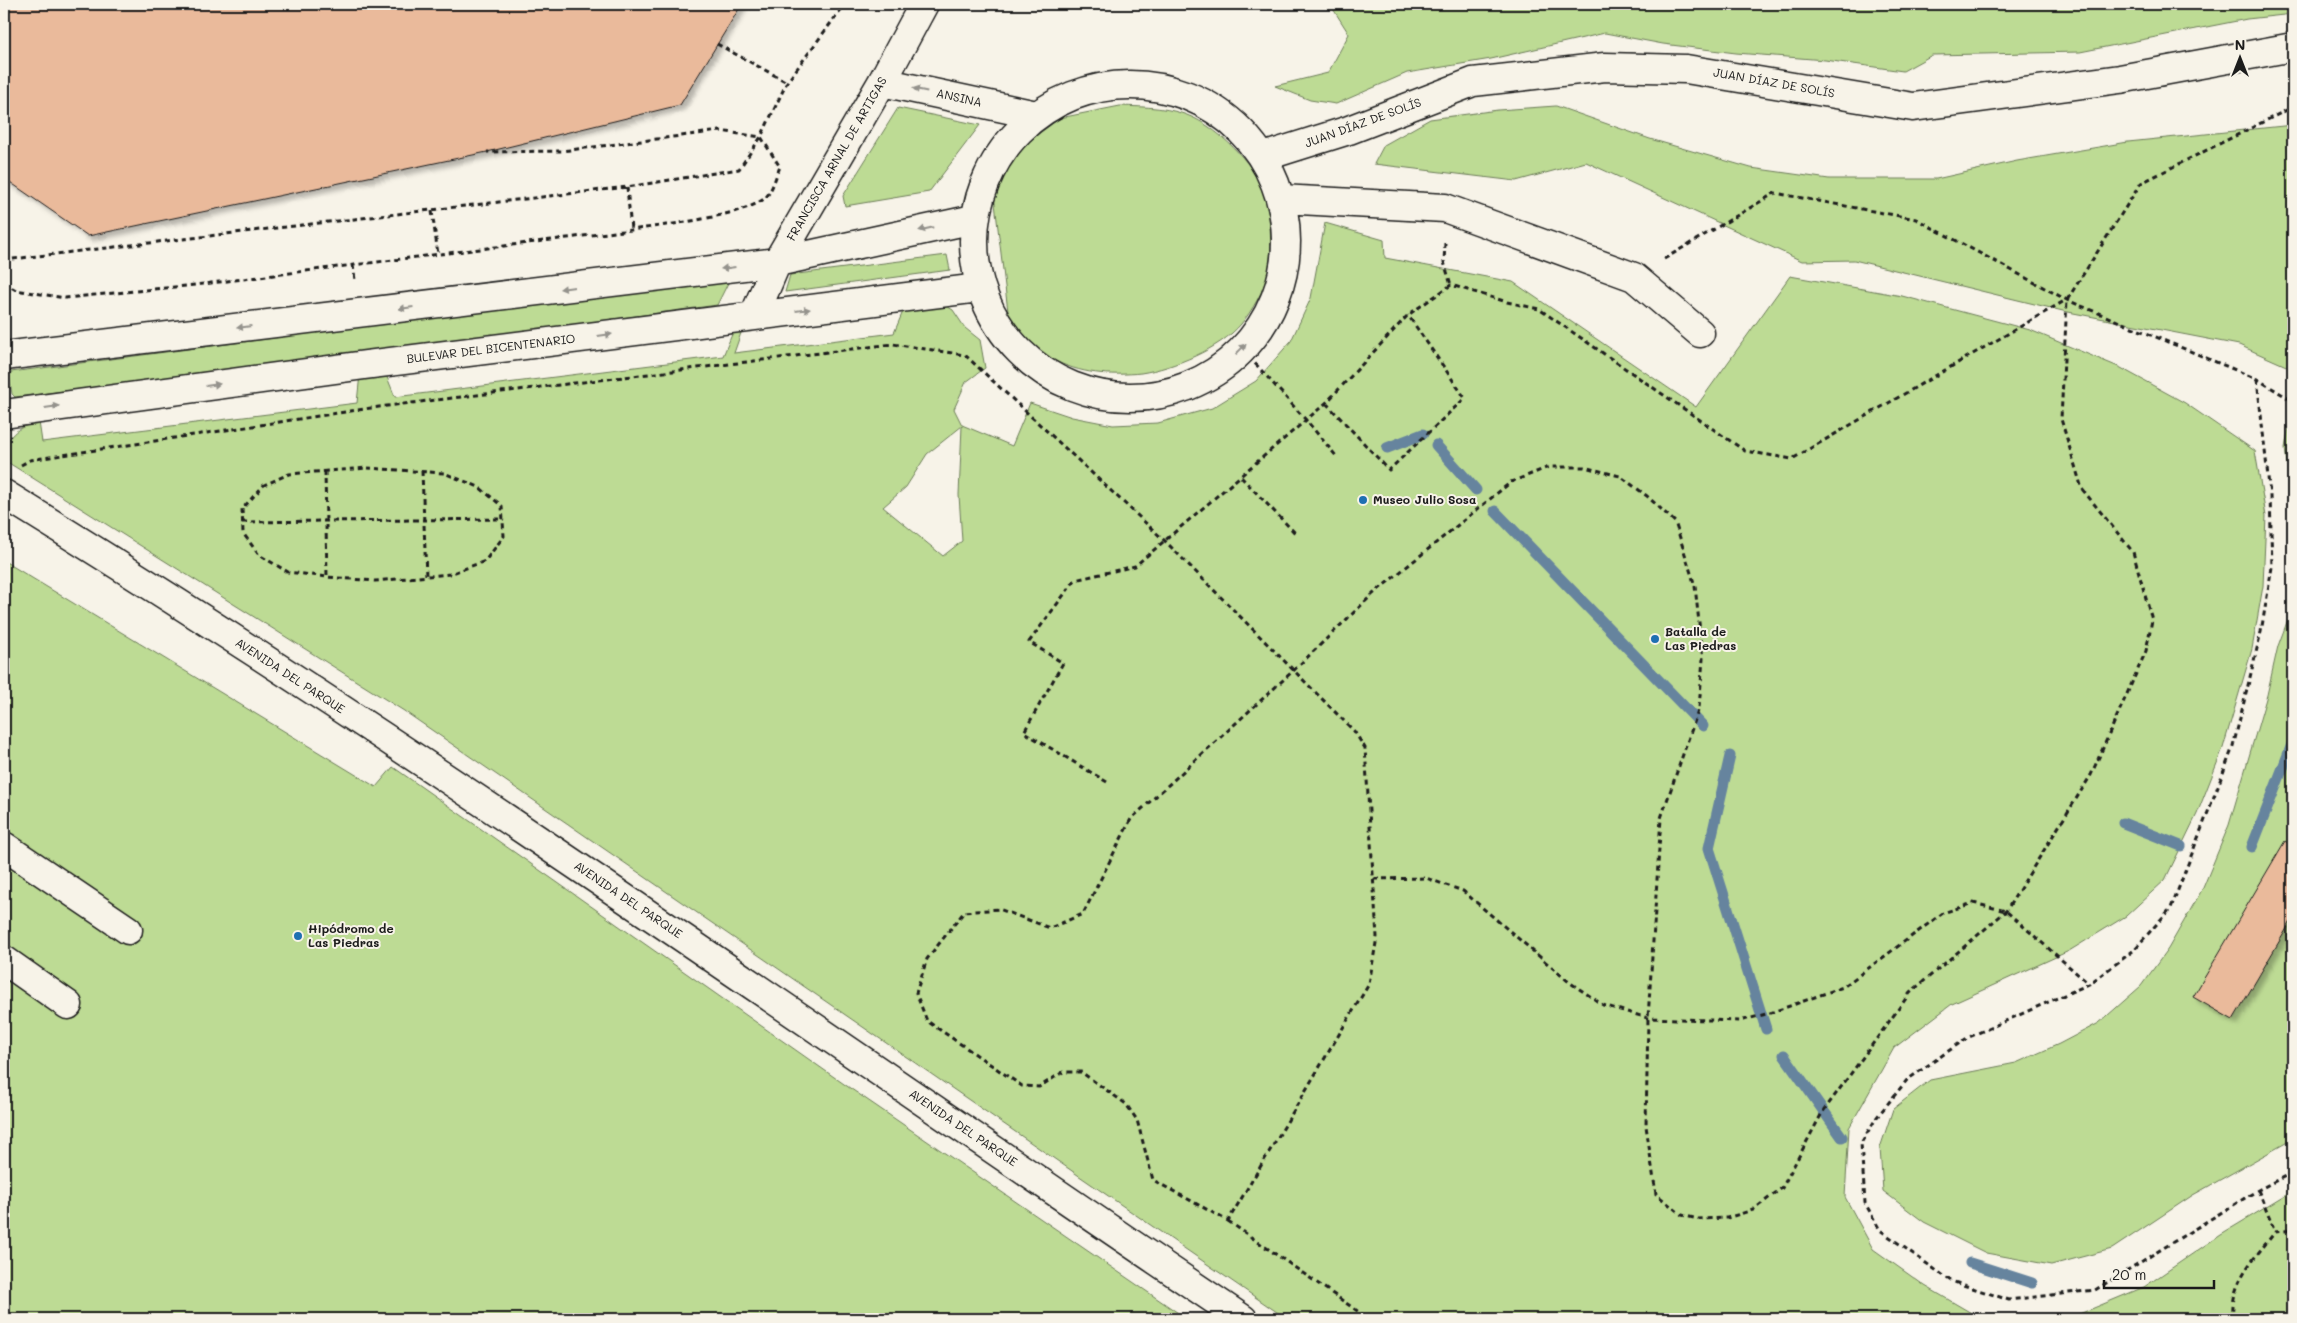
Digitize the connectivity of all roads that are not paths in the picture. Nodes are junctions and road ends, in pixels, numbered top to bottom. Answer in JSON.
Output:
{"nodes":[{"id":1,"x":924,"y":4,"type":"edge"},
{"id":2,"x":2293,"y":47,"type":"edge"},
{"id":3,"x":882,"y":82,"type":"junction"},
{"id":4,"x":1036,"y":115,"type":"junction"},
{"id":5,"x":1263,"y":157,"type":"junction"},
{"id":6,"x":1281,"y":199,"type":"junction"},
{"id":7,"x":974,"y":219,"type":"junction"},
{"id":8,"x":777,"y":262,"type":"junction"},
{"id":9,"x":979,"y":288,"type":"junction"},
{"id":10,"x":754,"y":316,"type":"junction"},
{"id":11,"x":1700,"y":334,"type":"dead end"},
{"id":12,"x":4,"y":356,"type":"edge"},
{"id":13,"x":4,"y":414,"type":"edge"},
{"id":14,"x":4,"y":494,"type":"edge"},
{"id":15,"x":4,"y":846,"type":"edge"},
{"id":16,"x":128,"y":930,"type":"dead end"},
{"id":17,"x":4,"y":960,"type":"edge"},
{"id":18,"x":68,"y":1005,"type":"dead end"},
{"id":19,"x":1243,"y":1319,"type":"edge"}],
"edges":[{"from":1,"to":3,"type":"street","name":"FRANCISCA ARNAL DE ARTIGAS"},
{"from":2,"to":5,"type":"street","name":"JUAN DÍAZ DE SOLÍS"},
{"from":4,"to":3,"type":"street","name":"ANSINA","one_way":true},
{"from":3,"to":8,"type":"street","name":"FRANCISCA ARNAL DE ARTIGAS"},
{"from":4,"to":5,"type":"street"},
{"from":4,"to":7,"type":"street"},
{"from":5,"to":6,"type":"street"},
{"from":9,"to":6,"type":"street","one_way":true},
{"from":6,"to":11,"type":"street"},
{"from":7,"to":8,"type":"street","one_way":true},
{"from":7,"to":9,"type":"street"},
{"from":8,"to":10,"type":"street","name":"FRANCISCA ARNAL DE ARTIGAS"},
{"from":8,"to":12,"type":"street","one_way":true},
{"from":10,"to":9,"type":"street","name":"BULEVAR DEL BICENTENARIO","one_way":true},
{"from":13,"to":10,"type":"street","name":"BULEVAR DEL BICENTENARIO","one_way":true},
{"from":14,"to":19,"type":"street","name":"AVENIDA DEL PARQUE"},
{"from":15,"to":16,"type":"street"},
{"from":17,"to":18,"type":"street"}]}
